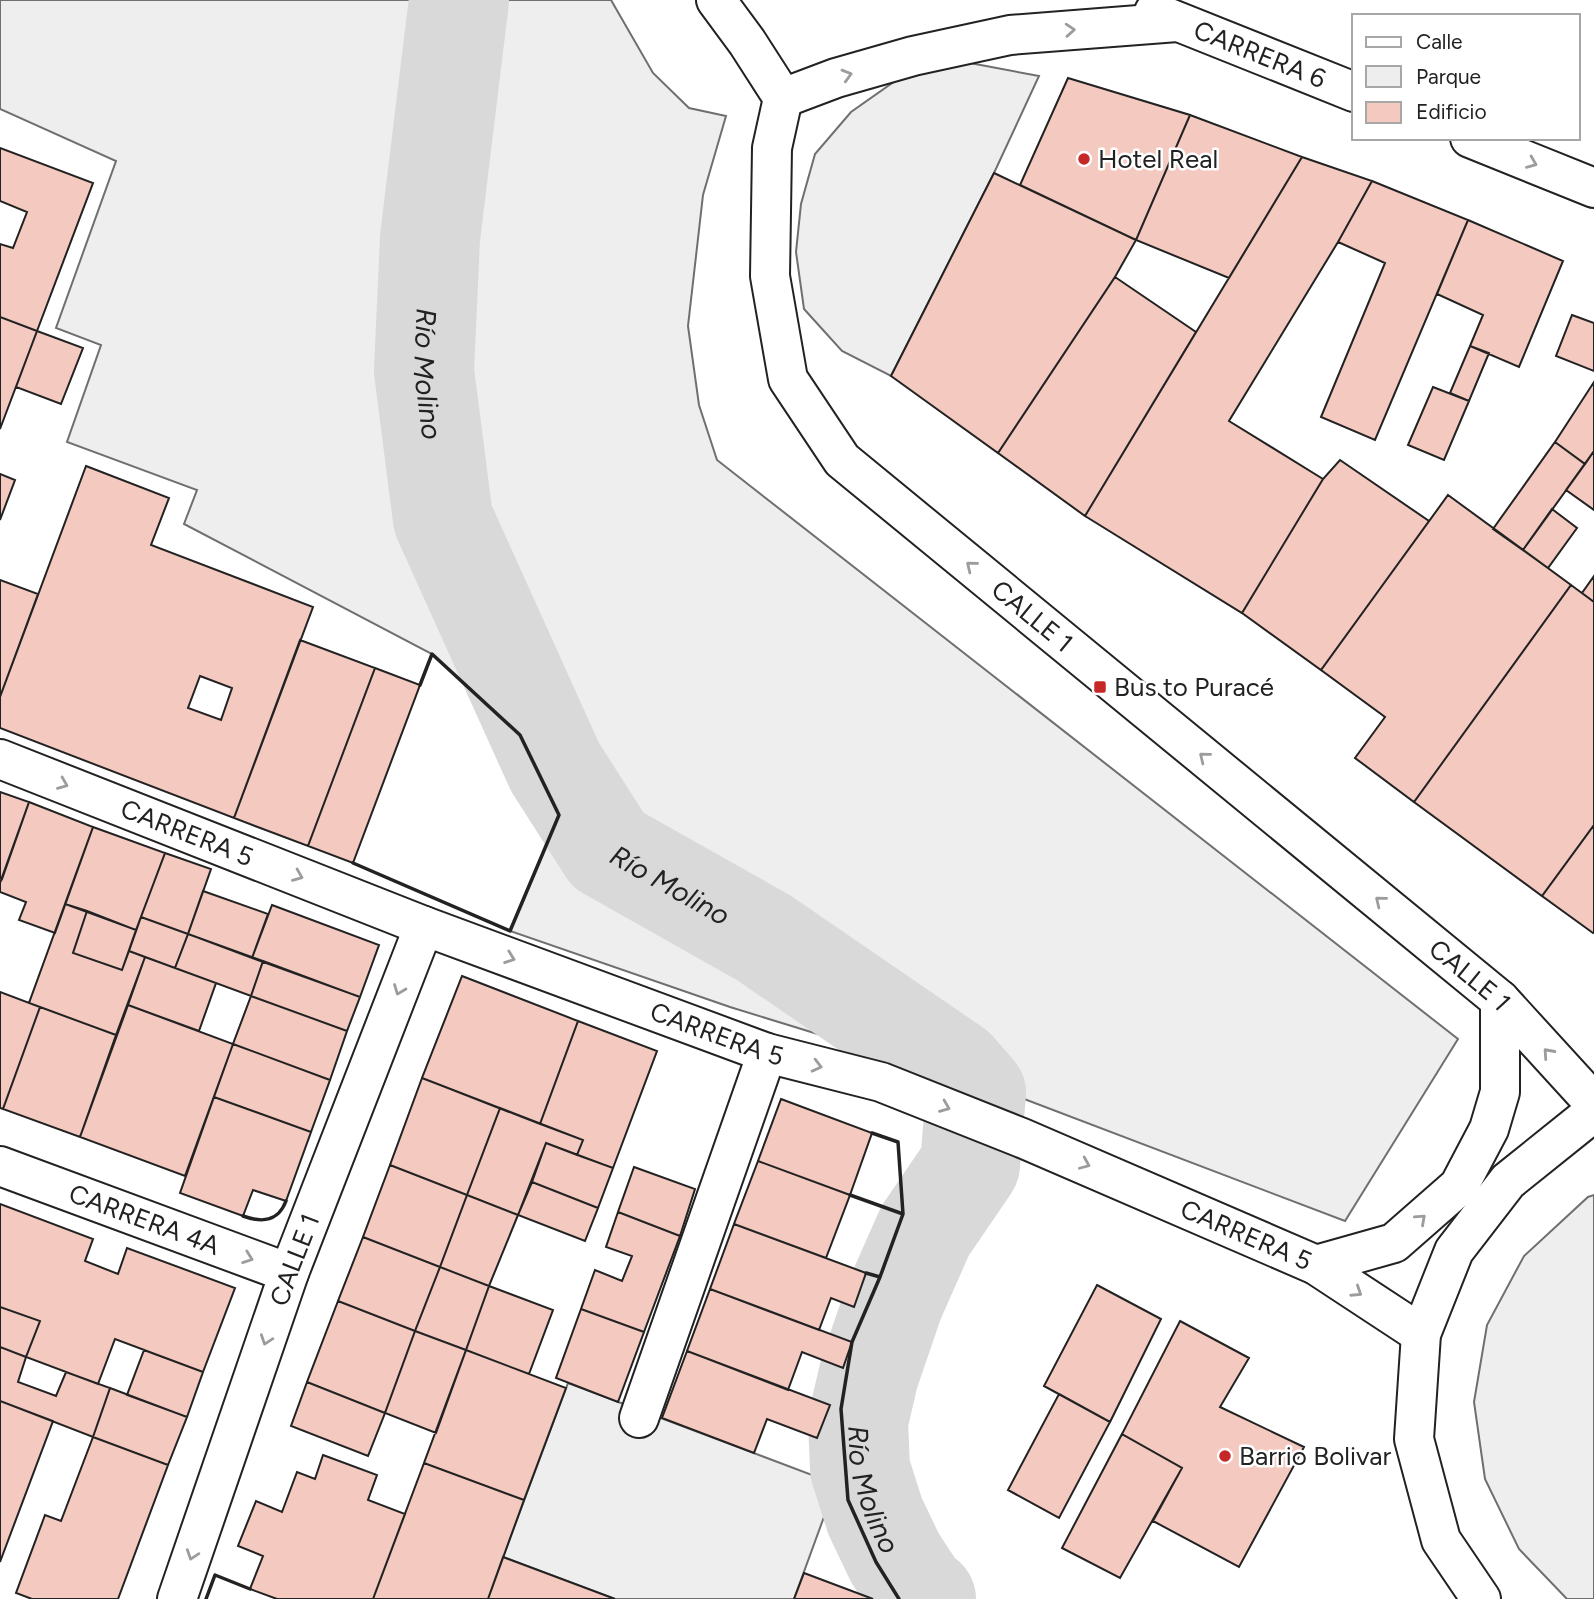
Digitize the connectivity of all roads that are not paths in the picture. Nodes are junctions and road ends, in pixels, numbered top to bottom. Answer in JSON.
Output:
{"nodes":[{"id":1,"x":716,"y":0,"type":"edge"},
{"id":2,"x":1127,"y":0,"type":"edge"},
{"id":3,"x":1177,"y":22,"type":"junction"},
{"id":4,"x":1352,"y":91,"type":"edge"},
{"id":5,"x":783,"y":98,"type":"junction"},
{"id":6,"x":1475,"y":140,"type":"edge"},
{"id":7,"x":1594,"y":188,"type":"edge"},
{"id":8,"x":0,"y":759,"type":"edge"},
{"id":9,"x":424,"y":926,"type":"junction"},
{"id":10,"x":1500,"y":1000,"type":"junction"},
{"id":11,"x":767,"y":1053,"type":"junction"},
{"id":12,"x":1594,"y":1103,"type":"edge"},
{"id":13,"x":1594,"y":1112,"type":"edge"},
{"id":14,"x":0,"y":1166,"type":"edge"},
{"id":15,"x":1316,"y":1265,"type":"junction"},
{"id":16,"x":289,"y":1273,"type":"junction"},
{"id":17,"x":1421,"y":1334,"type":"junction"},
{"id":18,"x":639,"y":1418,"type":"dead end"},
{"id":19,"x":177,"y":1599,"type":"edge"},
{"id":20,"x":1481,"y":1599,"type":"edge"}],
"edges":[{"from":1,"to":5,"type":"street"},
{"from":2,"to":3,"type":"street","name":"CARRERA 6"},
{"from":3,"to":4,"type":"street","name":"CARRERA 6"},
{"from":5,"to":3,"type":"street","one_way":true},
{"from":10,"to":5,"type":"street","name":"CALLE 1","one_way":true},
{"from":6,"to":7,"type":"street","one_way":true},
{"from":8,"to":9,"type":"street","name":"CARRERA 5","one_way":true},
{"from":9,"to":11,"type":"street","name":"CARRERA 5","one_way":true},
{"from":9,"to":16,"type":"street","name":"CALLE 1","one_way":true},
{"from":12,"to":10,"type":"street","name":"CALLE 1","one_way":true},
{"from":15,"to":10,"type":"street","one_way":true},
{"from":11,"to":15,"type":"street","name":"CARRERA 5","one_way":true},
{"from":11,"to":18,"type":"street"},
{"from":13,"to":17,"type":"street"},
{"from":14,"to":16,"type":"street","name":"CARRERA 4A","one_way":true},
{"from":15,"to":17,"type":"street","name":"CARRERA 5","one_way":true},
{"from":16,"to":19,"type":"street","name":"CALLE 1","one_way":true},
{"from":17,"to":20,"type":"street"}]}
